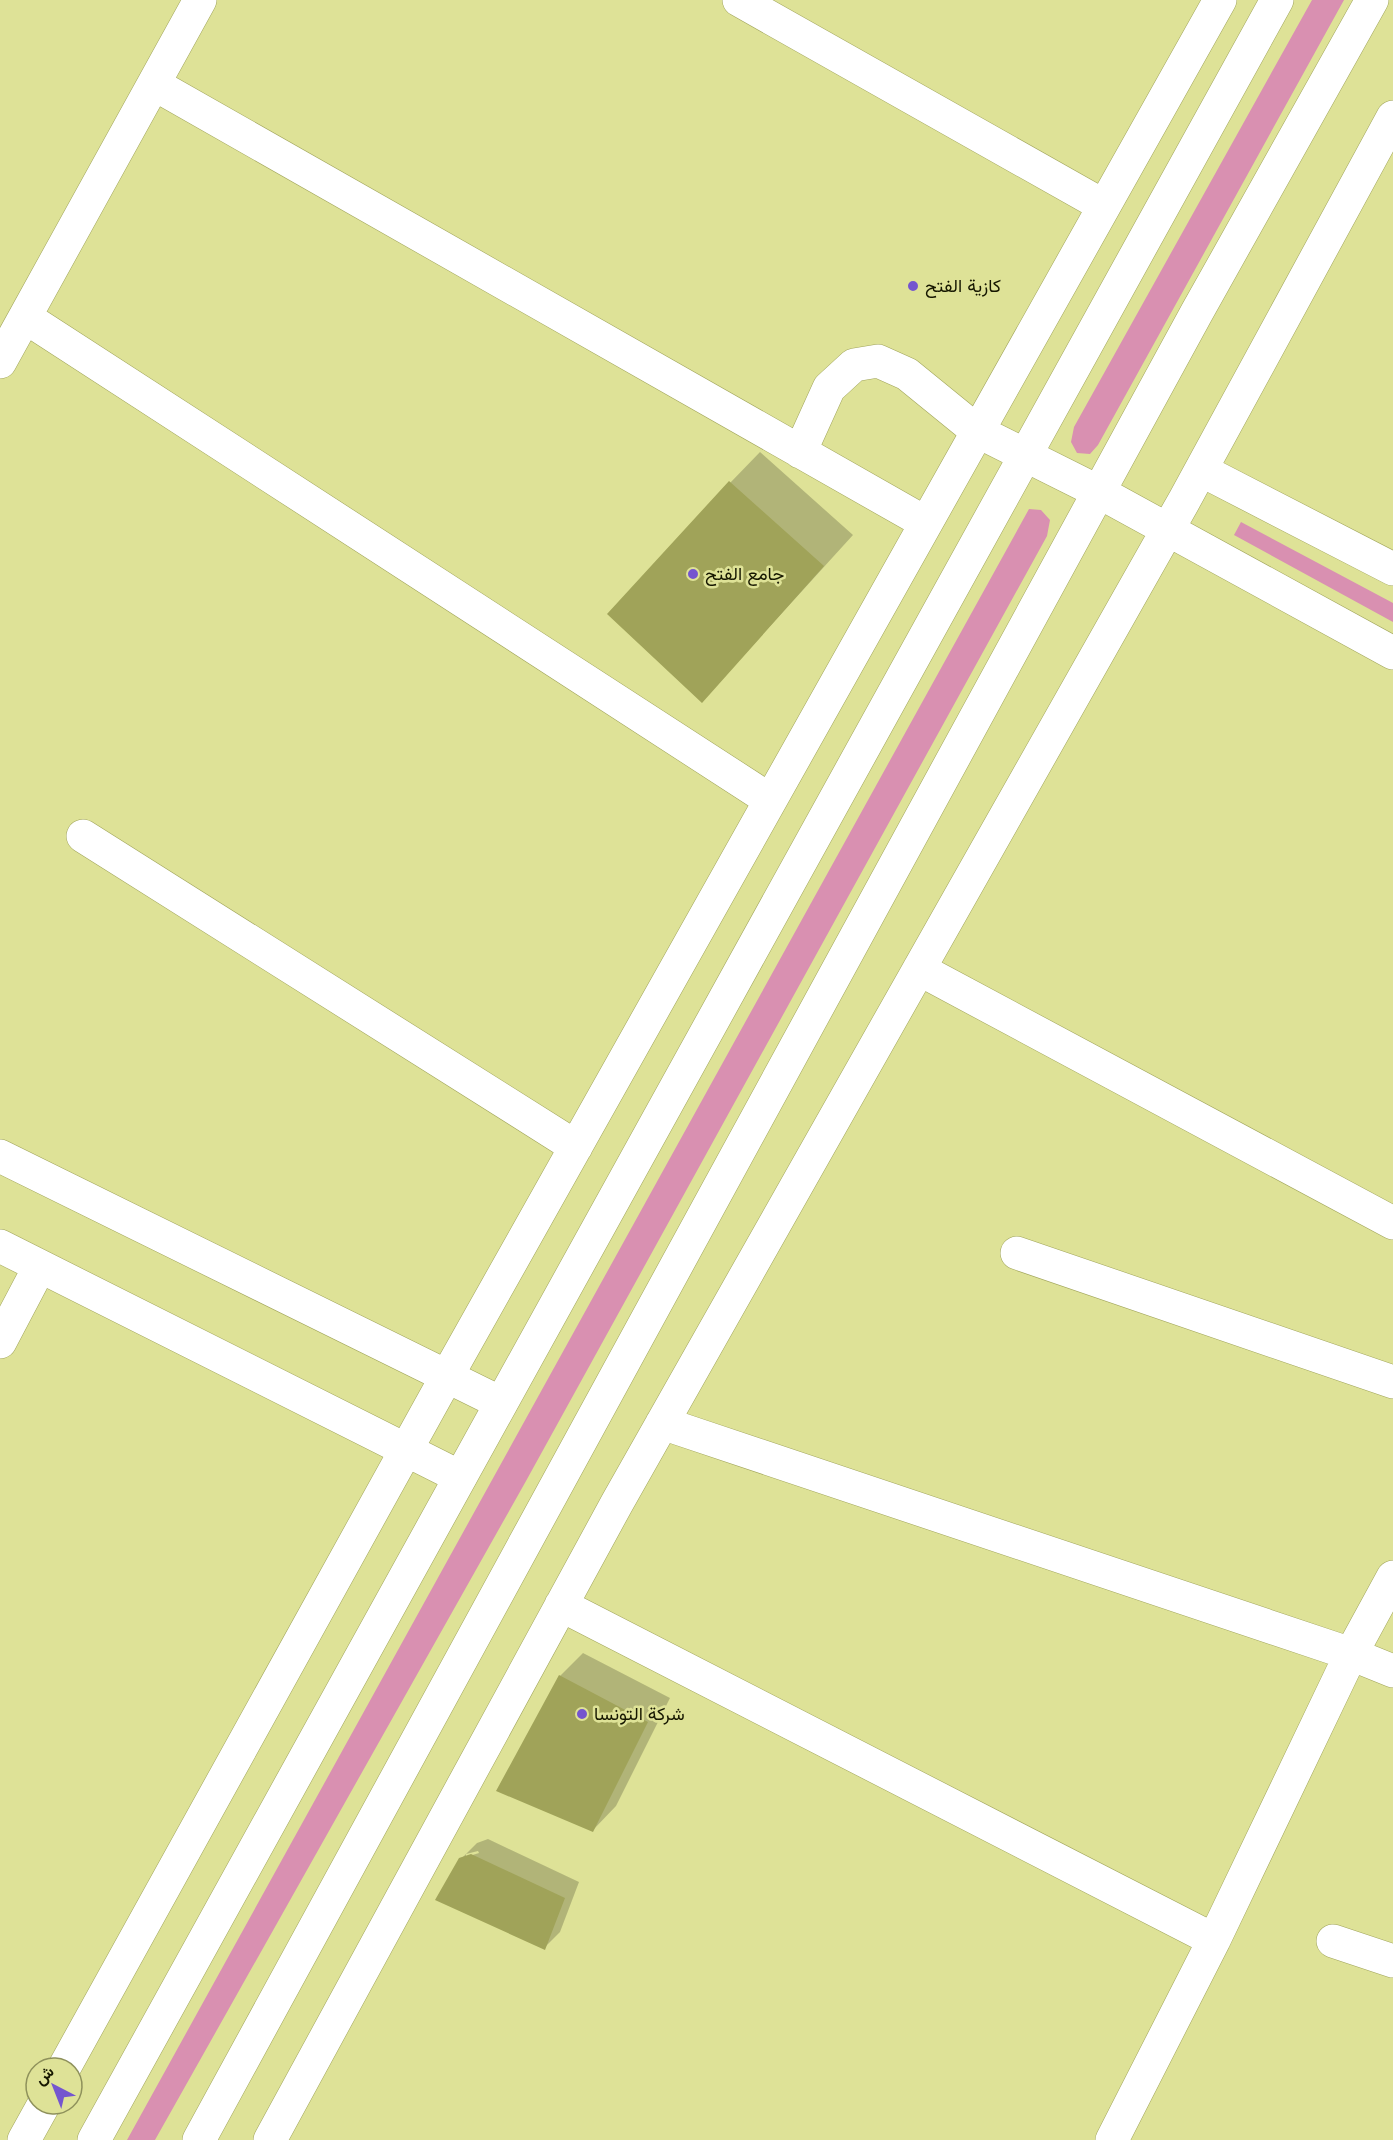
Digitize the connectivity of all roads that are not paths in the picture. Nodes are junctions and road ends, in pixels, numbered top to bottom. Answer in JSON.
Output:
{"nodes":[{"id":1,"x":200,"y":0,"type":"edge"},
{"id":2,"x":739,"y":0,"type":"edge"},
{"id":3,"x":1220,"y":0,"type":"edge"},
{"id":4,"x":1277,"y":0,"type":"edge"},
{"id":5,"x":1372,"y":0,"type":"edge"},
{"id":6,"x":154,"y":84,"type":"junction"},
{"id":7,"x":1393,"y":117,"type":"edge"},
{"id":8,"x":1104,"y":206,"type":"junction"},
{"id":9,"x":25,"y":317,"type":"junction"},
{"id":10,"x":0,"y":362,"type":"edge"},
{"id":11,"x":977,"y":431,"type":"junction"},
{"id":12,"x":800,"y":452,"type":"junction"},
{"id":13,"x":1024,"y":455,"type":"junction"},
{"id":14,"x":1201,"y":470,"type":"junction"},
{"id":15,"x":1099,"y":492,"type":"junction"},
{"id":16,"x":926,"y":523,"type":"junction"},
{"id":17,"x":1167,"y":530,"type":"junction"},
{"id":18,"x":1393,"y":569,"type":"edge"},
{"id":19,"x":1393,"y":653,"type":"edge"},
{"id":20,"x":770,"y":800,"type":"junction"},
{"id":21,"x":83,"y":836,"type":"dead end"},
{"id":22,"x":919,"y":969,"type":"junction"},
{"id":23,"x":576,"y":1146,"type":"junction"},
{"id":24,"x":0,"y":1156,"type":"edge"},
{"id":25,"x":1393,"y":1223,"type":"edge"},
{"id":26,"x":0,"y":1246,"type":"edge"},
{"id":27,"x":1017,"y":1253,"type":"dead end"},
{"id":28,"x":40,"y":1266,"type":"junction"},
{"id":29,"x":0,"y":1342,"type":"edge"},
{"id":30,"x":447,"y":1376,"type":"junction"},
{"id":31,"x":1393,"y":1382,"type":"edge"},
{"id":32,"x":501,"y":1403,"type":"junction"},
{"id":33,"x":662,"y":1423,"type":"junction"},
{"id":34,"x":407,"y":1450,"type":"junction"},
{"id":35,"x":460,"y":1477,"type":"junction"},
{"id":36,"x":1393,"y":1577,"type":"edge"},
{"id":37,"x":561,"y":1605,"type":"junction"},
{"id":38,"x":1352,"y":1654,"type":"junction"},
{"id":39,"x":1393,"y":1671,"type":"edge"},
{"id":40,"x":1214,"y":1940,"type":"junction"},
{"id":41,"x":1333,"y":1941,"type":"dead end"},
{"id":42,"x":1393,"y":1961,"type":"edge"},
{"id":43,"x":71,"y":2056,"type":"edge"},
{"id":44,"x":37,"y":2116,"type":"edge"},
{"id":45,"x":24,"y":2140,"type":"edge"},
{"id":46,"x":94,"y":2140,"type":"edge"},
{"id":47,"x":199,"y":2140,"type":"edge"},
{"id":48,"x":270,"y":2140,"type":"edge"},
{"id":49,"x":1112,"y":2140,"type":"edge"}],
"edges":[{"from":1,"to":6,"type":"street"},
{"from":2,"to":8,"type":"street"},
{"from":3,"to":8,"type":"street"},
{"from":4,"to":13,"type":"street"},
{"from":5,"to":15,"type":"street"},
{"from":6,"to":9,"type":"street"},
{"from":6,"to":12,"type":"street"},
{"from":7,"to":14,"type":"street"},
{"from":8,"to":11,"type":"street"},
{"from":9,"to":10,"type":"street"},
{"from":9,"to":20,"type":"street"},
{"from":11,"to":12,"type":"street"},
{"from":11,"to":13,"type":"street"},
{"from":11,"to":16,"type":"street"},
{"from":12,"to":16,"type":"street"},
{"from":13,"to":15,"type":"street"},
{"from":13,"to":32,"type":"street"},
{"from":14,"to":17,"type":"street"},
{"from":14,"to":18,"type":"street"},
{"from":15,"to":17,"type":"street"},
{"from":15,"to":47,"type":"street"},
{"from":16,"to":20,"type":"street"},
{"from":17,"to":19,"type":"street"},
{"from":17,"to":22,"type":"street"},
{"from":20,"to":23,"type":"street"},
{"from":21,"to":23,"type":"street"},
{"from":22,"to":25,"type":"street"},
{"from":22,"to":33,"type":"street"},
{"from":23,"to":30,"type":"street"},
{"from":24,"to":30,"type":"street"},
{"from":26,"to":28,"type":"street"},
{"from":27,"to":31,"type":"street"},
{"from":28,"to":29,"type":"street"},
{"from":28,"to":34,"type":"street"},
{"from":30,"to":32,"type":"street"},
{"from":30,"to":34,"type":"street"},
{"from":32,"to":35,"type":"street"},
{"from":33,"to":37,"type":"street"},
{"from":33,"to":38,"type":"street"},
{"from":34,"to":35,"type":"street"},
{"from":34,"to":43,"type":"street"},
{"from":35,"to":46,"type":"street"},
{"from":36,"to":38,"type":"street"},
{"from":37,"to":40,"type":"street"},
{"from":37,"to":48,"type":"street"},
{"from":38,"to":39,"type":"street"},
{"from":38,"to":40,"type":"street"},
{"from":40,"to":49,"type":"street"},
{"from":41,"to":42,"type":"street"},
{"from":44,"to":45,"type":"street"}]}
